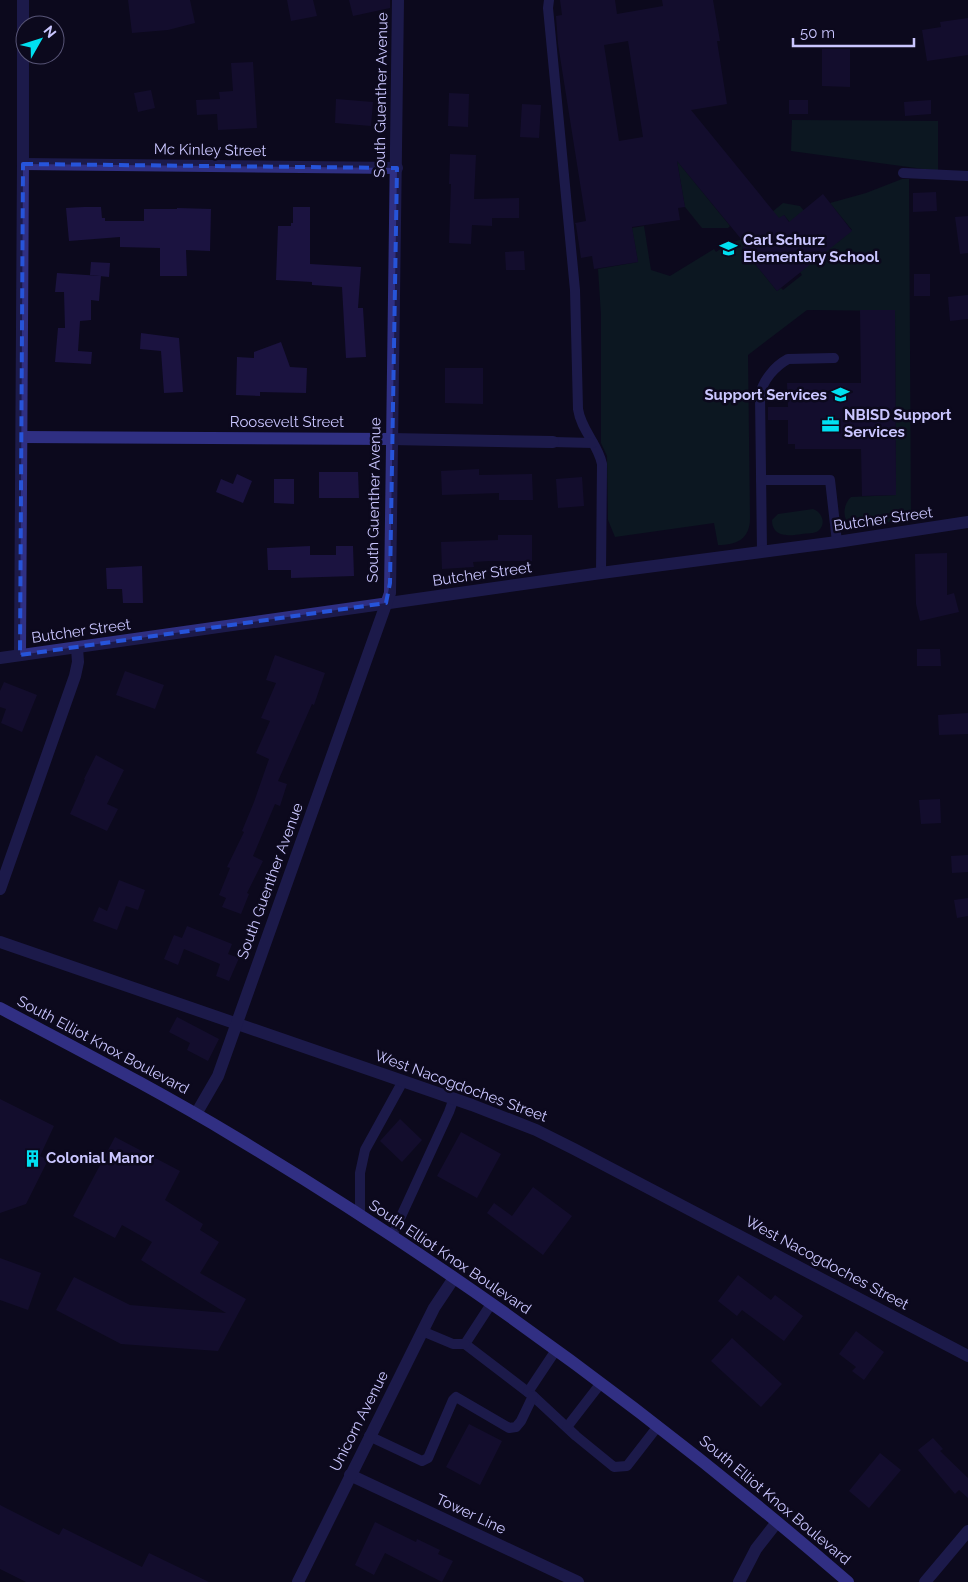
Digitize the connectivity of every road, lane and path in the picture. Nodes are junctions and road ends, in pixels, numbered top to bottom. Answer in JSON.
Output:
{"nodes":[{"id":1,"x":23,"y":0,"type":"edge"},
{"id":2,"x":398,"y":0,"type":"edge"},
{"id":3,"x":549,"y":0,"type":"edge"},
{"id":4,"x":23,"y":164,"type":"junction"},
{"id":5,"x":397,"y":168,"type":"junction"},
{"id":6,"x":903,"y":172,"type":"dead end"},
{"id":7,"x":968,"y":176,"type":"edge"},
{"id":8,"x":834,"y":358,"type":"dead end"},
{"id":9,"x":22,"y":437,"type":"junction"},
{"id":10,"x":391,"y":439,"type":"junction"},
{"id":11,"x":552,"y":442,"type":"joint"},
{"id":12,"x":593,"y":443,"type":"junction"},
{"id":13,"x":761,"y":480,"type":"junction"},
{"id":14,"x":968,"y":522,"type":"edge"},
{"id":15,"x":837,"y":542,"type":"junction"},
{"id":16,"x":762,"y":552,"type":"junction"},
{"id":17,"x":602,"y":573,"type":"junction"},
{"id":18,"x":386,"y":603,"type":"junction"},
{"id":19,"x":77,"y":648,"type":"junction"},
{"id":20,"x":20,"y":655,"type":"junction"},
{"id":21,"x":0,"y":658,"type":"edge"},
{"id":22,"x":0,"y":889,"type":"edge"},
{"id":23,"x":0,"y":942,"type":"edge"},
{"id":24,"x":0,"y":1008,"type":"edge"},
{"id":25,"x":236,"y":1024,"type":"junction"},
{"id":26,"x":403,"y":1081,"type":"junction"},
{"id":27,"x":454,"y":1098,"type":"junction"},
{"id":28,"x":196,"y":1114,"type":"junction"},
{"id":29,"x":360,"y":1214,"type":"junction"},
{"id":30,"x":392,"y":1236,"type":"junction"},
{"id":31,"x":454,"y":1278,"type":"junction"},
{"id":32,"x":491,"y":1304,"type":"junction"},
{"id":33,"x":422,"y":1331,"type":"junction"},
{"id":34,"x":465,"y":1344,"type":"junction"},
{"id":35,"x":556,"y":1350,"type":"junction"},
{"id":36,"x":968,"y":1356,"type":"edge"},
{"id":37,"x":601,"y":1383,"type":"junction"},
{"id":38,"x":531,"y":1394,"type":"junction"},
{"id":39,"x":658,"y":1426,"type":"junction"},
{"id":40,"x":567,"y":1427,"type":"junction"},
{"id":41,"x":369,"y":1436,"type":"junction"},
{"id":42,"x":350,"y":1475,"type":"junction"},
{"id":43,"x":776,"y":1522,"type":"junction"},
{"id":44,"x":968,"y":1531,"type":"edge"},
{"id":45,"x":298,"y":1582,"type":"edge"},
{"id":46,"x":578,"y":1582,"type":"edge"},
{"id":47,"x":739,"y":1582,"type":"edge"},
{"id":48,"x":848,"y":1582,"type":"edge"},
{"id":49,"x":925,"y":1582,"type":"edge"}],
"edges":[{"from":1,"to":4,"type":"street"},
{"from":2,"to":5,"type":"street","name":"South Guenther Avenue"},
{"from":3,"to":12,"type":"lane"},
{"from":4,"to":5,"type":"street","name":"Mc Kinley Street"},
{"from":4,"to":9,"type":"street"},
{"from":5,"to":10,"type":"street","name":"South Guenther Avenue"},
{"from":6,"to":7,"type":"lane"},
{"from":8,"to":13,"type":"lane"},
{"from":9,"to":10,"type":"street","name":"Roosevelt Street"},
{"from":9,"to":20,"type":"street"},
{"from":10,"to":11,"type":"street","name":"Roosevelt Street"},
{"from":10,"to":18,"type":"street","name":"South Guenther Avenue"},
{"from":11,"to":12,"type":"lane"},
{"from":12,"to":17,"type":"lane"},
{"from":13,"to":15,"type":"lane"},
{"from":13,"to":16,"type":"lane"},
{"from":14,"to":15,"type":"street","name":"Butcher Street"},
{"from":15,"to":16,"type":"street","name":"Butcher Street"},
{"from":16,"to":17,"type":"street","name":"Butcher Street"},
{"from":17,"to":18,"type":"street","name":"Butcher Street"},
{"from":18,"to":19,"type":"street","name":"Butcher Street"},
{"from":18,"to":25,"type":"street","name":"South Guenther Avenue"},
{"from":19,"to":20,"type":"street","name":"Butcher Street"},
{"from":19,"to":22,"type":"street"},
{"from":20,"to":21,"type":"street","name":"Butcher Street"},
{"from":23,"to":25,"type":"street","name":"West Nacogdoches Street"},
{"from":24,"to":28,"type":"main road","name":"South Elliot Knox Boulevard"},
{"from":25,"to":26,"type":"street","name":"West Nacogdoches Street"},
{"from":25,"to":28,"type":"street","name":"South Guenther Avenue"},
{"from":26,"to":27,"type":"street","name":"West Nacogdoches Street"},
{"from":26,"to":29,"type":"lane"},
{"from":27,"to":30,"type":"lane"},
{"from":27,"to":36,"type":"street","name":"West Nacogdoches Street"},
{"from":28,"to":29,"type":"main road","name":"South Elliot Knox Boulevard"},
{"from":29,"to":30,"type":"main road","name":"South Elliot Knox Boulevard"},
{"from":30,"to":31,"type":"main road","name":"South Elliot Knox Boulevard"},
{"from":31,"to":32,"type":"main road","name":"South Elliot Knox Boulevard"},
{"from":31,"to":33,"type":"street","name":"Unicorn Avenue"},
{"from":32,"to":34,"type":"lane"},
{"from":32,"to":35,"type":"main road","name":"South Elliot Knox Boulevard"},
{"from":33,"to":34,"type":"lane"},
{"from":33,"to":41,"type":"street","name":"Unicorn Avenue"},
{"from":34,"to":38,"type":"lane"},
{"from":35,"to":37,"type":"main road","name":"South Elliot Knox Boulevard"},
{"from":35,"to":38,"type":"lane"},
{"from":37,"to":39,"type":"main road","name":"South Elliot Knox Boulevard"},
{"from":37,"to":40,"type":"lane"},
{"from":38,"to":40,"type":"lane"},
{"from":38,"to":41,"type":"lane"},
{"from":39,"to":40,"type":"lane"},
{"from":39,"to":43,"type":"main road","name":"South Elliot Knox Boulevard"},
{"from":41,"to":42,"type":"street","name":"Unicorn Avenue"},
{"from":42,"to":45,"type":"street","name":"Unicorn Avenue"},
{"from":42,"to":46,"type":"street","name":"Tower Line"},
{"from":43,"to":47,"type":"street"},
{"from":43,"to":48,"type":"main road","name":"South Elliot Knox Boulevard"},
{"from":44,"to":49,"type":"street"}]}
